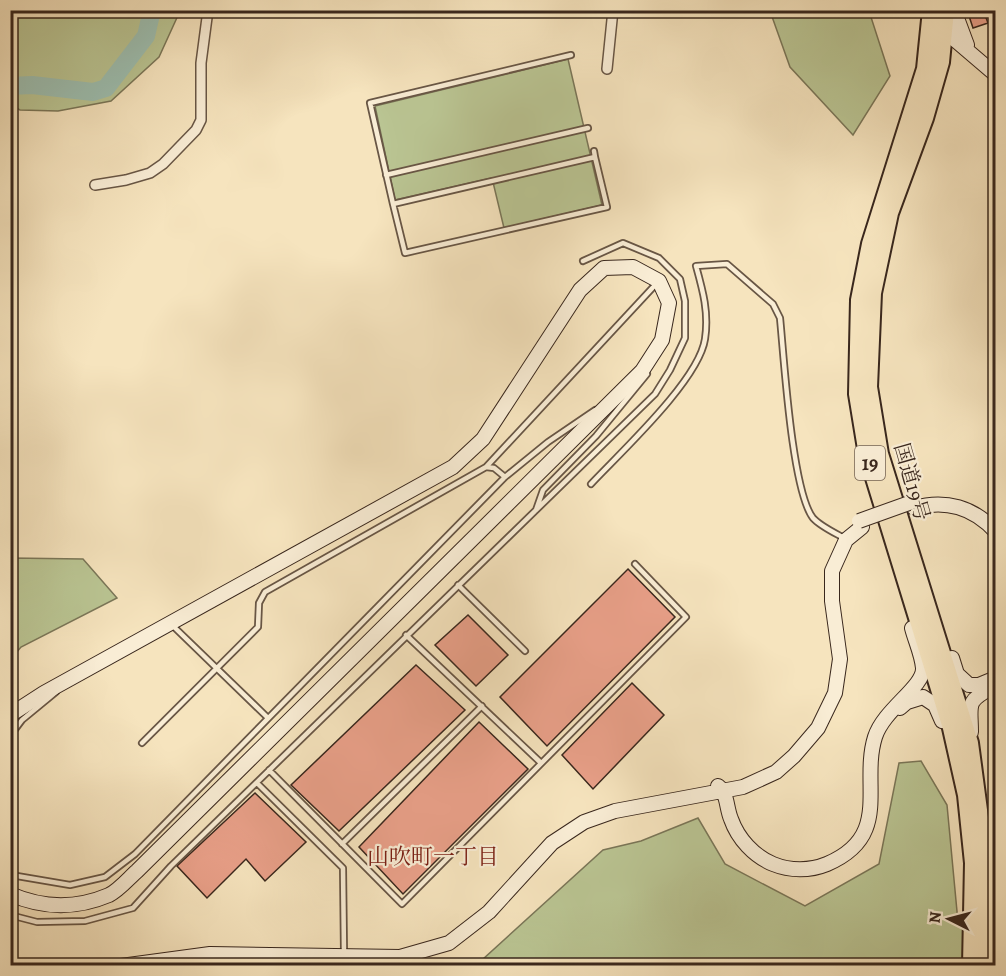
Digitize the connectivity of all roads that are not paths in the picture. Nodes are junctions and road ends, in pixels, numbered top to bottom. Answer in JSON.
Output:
{"nodes":[{"id":1,"x":208,"y":10,"type":"edge"},
{"id":2,"x":614,"y":10,"type":"edge"},
{"id":3,"x":932,"y":10,"type":"edge"},
{"id":4,"x":948,"y":15,"type":"edge"},
{"id":5,"x":969,"y":53,"type":"junction"},
{"id":6,"x":571,"y":55,"type":"dead end"},
{"id":7,"x":941,"y":62,"type":"junction"},
{"id":8,"x":607,"y":69,"type":"dead end"},
{"id":9,"x":996,"y":75,"type":"edge"},
{"id":10,"x":588,"y":128,"type":"dead end"},
{"id":11,"x":594,"y":151,"type":"dead end"},
{"id":12,"x":595,"y":158,"type":"junction"},
{"id":13,"x":386,"y":175,"type":"junction"},
{"id":14,"x":95,"y":185,"type":"dead end"},
{"id":15,"x":393,"y":204,"type":"junction"},
{"id":16,"x":583,"y":261,"type":"dead end"},
{"id":17,"x":659,"y":281,"type":"junction"},
{"id":18,"x":662,"y":340,"type":"junction"},
{"id":19,"x":624,"y":389,"type":"junction"},
{"id":20,"x":867,"y":455,"type":"junction"},
{"id":21,"x":486,"y":467,"type":"junction"},
{"id":22,"x":505,"y":477,"type":"junction"},
{"id":23,"x":591,"y":484,"type":"dead end"},
{"id":24,"x":913,"y":505,"type":"junction"},
{"id":25,"x":536,"y":510,"type":"junction"},
{"id":26,"x":996,"y":523,"type":"edge"},
{"id":27,"x":996,"y":532,"type":"edge"},
{"id":28,"x":844,"y":539,"type":"junction"},
{"id":29,"x":635,"y":564,"type":"dead end"},
{"id":30,"x":914,"y":565,"type":"junction"},
{"id":31,"x":458,"y":585,"type":"junction"},
{"id":32,"x":170,"y":623,"type":"junction"},
{"id":33,"x":406,"y":635,"type":"junction"},
{"id":34,"x":525,"y":651,"type":"dead end"},
{"id":35,"x":217,"y":669,"type":"junction"},
{"id":36,"x":996,"y":678,"type":"edge"},
{"id":37,"x":66,"y":681,"type":"junction"},
{"id":38,"x":996,"y":685,"type":"edge"},
{"id":39,"x":482,"y":706,"type":"junction"},
{"id":40,"x":10,"y":716,"type":"edge"},
{"id":41,"x":268,"y":718,"type":"junction"},
{"id":42,"x":10,"y":736,"type":"edge"},
{"id":43,"x":142,"y":743,"type":"dead end"},
{"id":44,"x":970,"y":743,"type":"junction"},
{"id":45,"x":540,"y":762,"type":"junction"},
{"id":46,"x":269,"y":770,"type":"junction"},
{"id":47,"x":257,"y":783,"type":"junction"},
{"id":48,"x":719,"y":790,"type":"junction"},
{"id":49,"x":966,"y":795,"type":"junction"},
{"id":50,"x":342,"y":844,"type":"junction"},
{"id":51,"x":10,"y":870,"type":"edge"},
{"id":52,"x":10,"y":894,"type":"edge"},
{"id":53,"x":978,"y":913,"type":"junction"},
{"id":54,"x":10,"y":915,"type":"edge"},
{"id":55,"x":344,"y":956,"type":"junction"},
{"id":56,"x":121,"y":966,"type":"edge"},
{"id":57,"x":971,"y":966,"type":"edge"},
{"id":58,"x":984,"y":966,"type":"edge"}],
"edges":[{"from":1,"to":14,"type":"street"},
{"from":2,"to":8,"type":"street"},
{"from":3,"to":4,"type":"street"},
{"from":3,"to":20,"type":"highway","name":"国道19号","number":"19"},
{"from":4,"to":5,"type":"street"},
{"from":4,"to":7,"type":"highway","name":"国道19号","number":"19"},
{"from":5,"to":7,"type":"street"},
{"from":5,"to":9,"type":"street"},
{"from":6,"to":13,"type":"lane"},
{"from":7,"to":30,"type":"highway","name":"国道19号","number":"19"},
{"from":10,"to":13,"type":"lane"},
{"from":11,"to":12,"type":"lane"},
{"from":12,"to":15,"type":"lane"},
{"from":12,"to":15,"type":"lane"},
{"from":13,"to":15,"type":"lane"},
{"from":16,"to":25,"type":"lane"},
{"from":17,"to":18,"type":"street"},
{"from":17,"to":21,"type":"lane"},
{"from":17,"to":32,"type":"street"},
{"from":18,"to":19,"type":"street"},
{"from":18,"to":25,"type":"lane"},
{"from":19,"to":22,"type":"lane"},
{"from":19,"to":52,"type":"street"},
{"from":20,"to":48,"type":"street"},
{"from":20,"to":49,"type":"highway","name":"国道19号","number":"19"},
{"from":21,"to":22,"type":"lane"},
{"from":21,"to":35,"type":"lane"},
{"from":22,"to":41,"type":"lane"},
{"from":23,"to":28,"type":"lane"},
{"from":24,"to":26,"type":"street"},
{"from":24,"to":27,"type":"street"},
{"from":24,"to":28,"type":"street"},
{"from":25,"to":31,"type":"lane"},
{"from":28,"to":48,"type":"street"},
{"from":29,"to":45,"type":"lane"},
{"from":30,"to":36,"type":"street"},
{"from":30,"to":44,"type":"highway","name":"国道19号","number":"19"},
{"from":31,"to":33,"type":"lane"},
{"from":31,"to":34,"type":"lane"},
{"from":32,"to":35,"type":"lane"},
{"from":32,"to":37,"type":"street"},
{"from":33,"to":39,"type":"lane"},
{"from":33,"to":46,"type":"lane"},
{"from":35,"to":41,"type":"lane"},
{"from":35,"to":43,"type":"lane"},
{"from":37,"to":40,"type":"street"},
{"from":37,"to":42,"type":"lane"},
{"from":38,"to":44,"type":"street"},
{"from":39,"to":45,"type":"lane"},
{"from":39,"to":50,"type":"lane"},
{"from":41,"to":51,"type":"lane"},
{"from":44,"to":53,"type":"highway","name":"国道19号","number":"19"},
{"from":45,"to":50,"type":"lane"},
{"from":46,"to":47,"type":"lane"},
{"from":46,"to":50,"type":"lane"},
{"from":47,"to":54,"type":"lane"},
{"from":47,"to":55,"type":"lane"},
{"from":48,"to":49,"type":"street"},
{"from":48,"to":55,"type":"street"},
{"from":49,"to":53,"type":"highway","name":"国道19号","number":"19"},
{"from":53,"to":57,"type":"highway","name":"国道19号","number":"19"},
{"from":53,"to":58,"type":"highway","name":"国道19号","number":"19"},
{"from":55,"to":56,"type":"street"}]}
